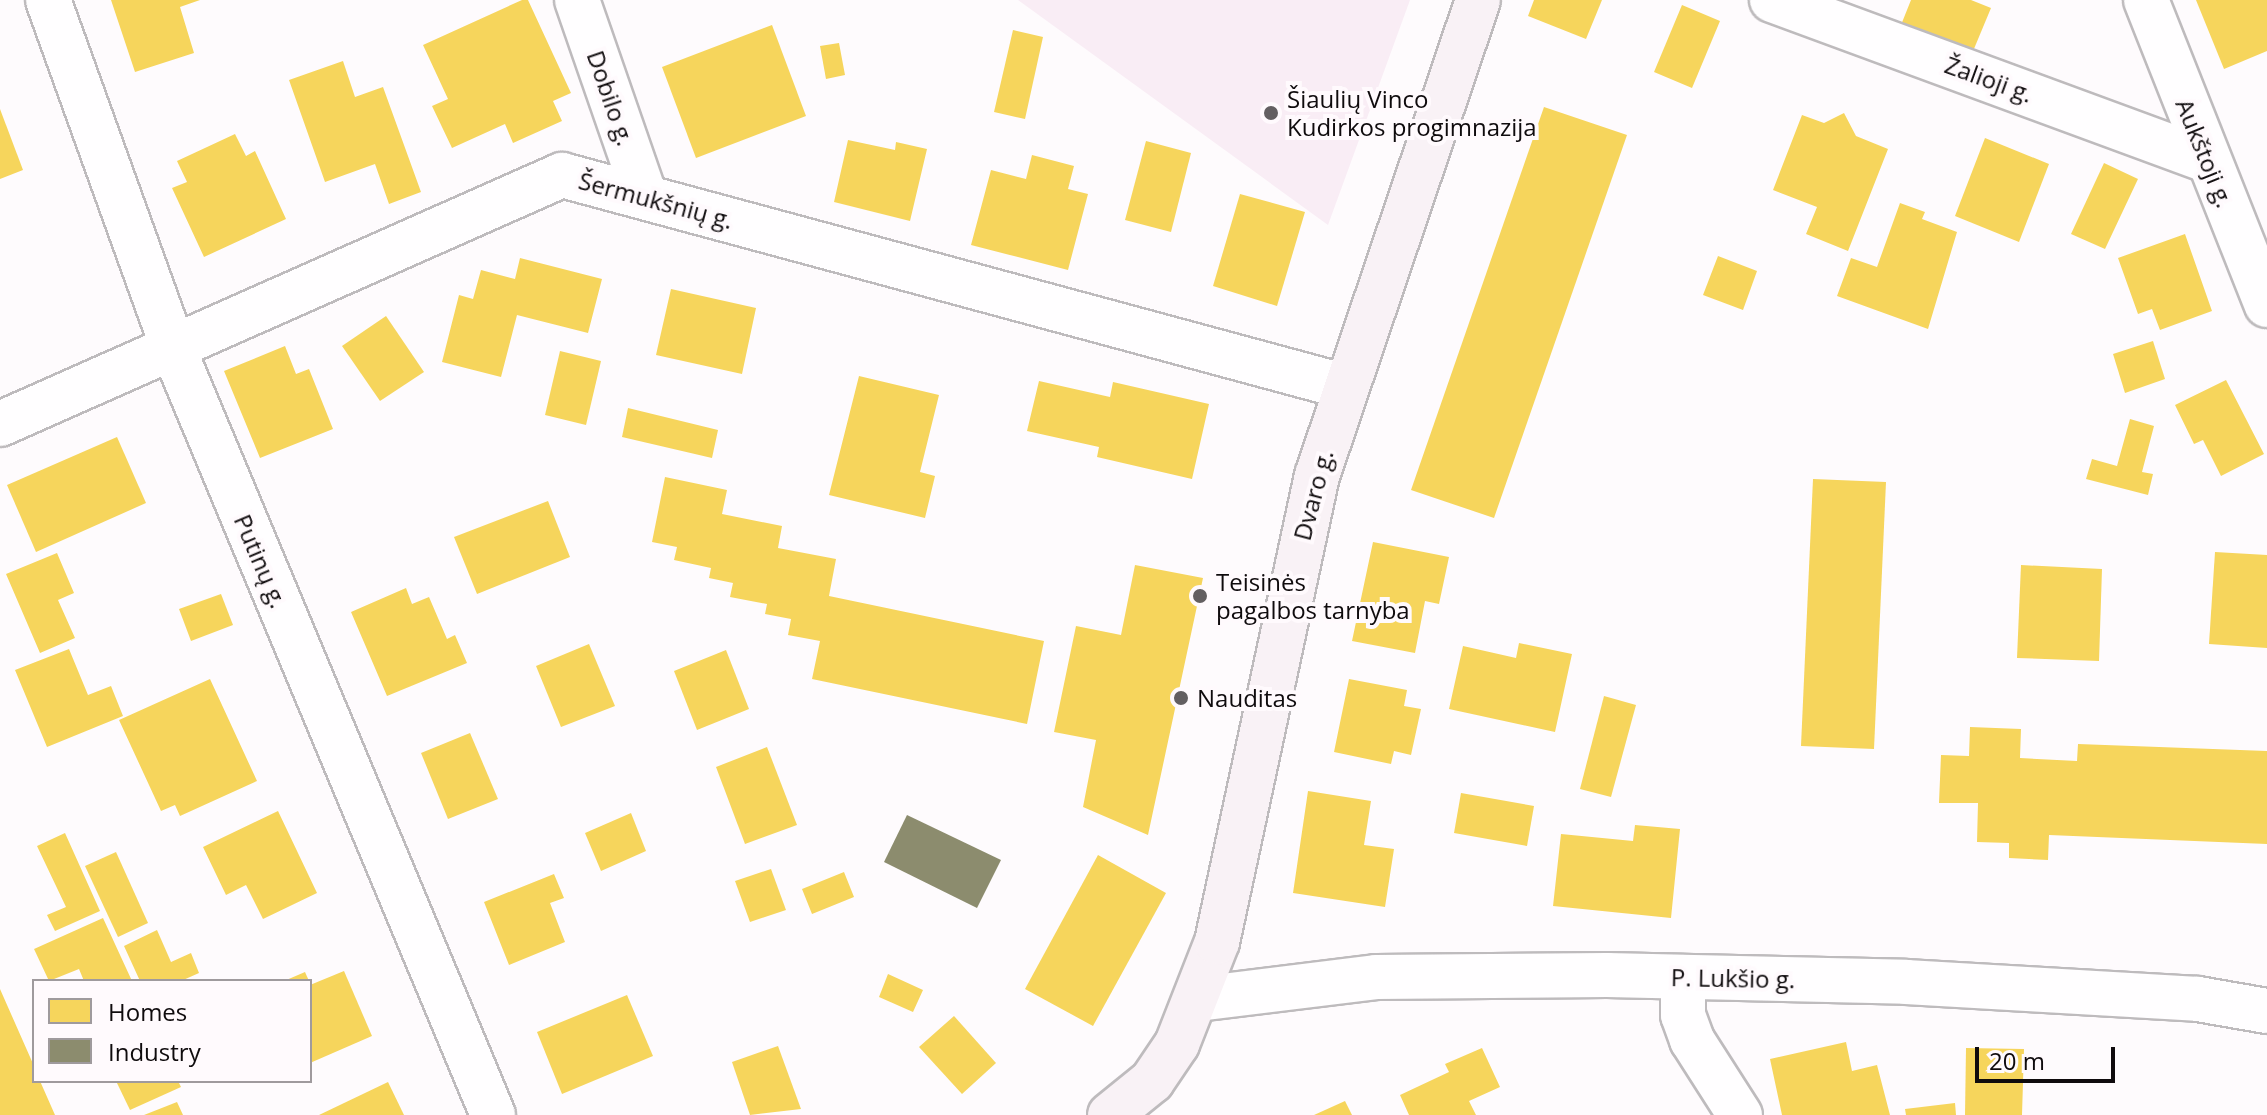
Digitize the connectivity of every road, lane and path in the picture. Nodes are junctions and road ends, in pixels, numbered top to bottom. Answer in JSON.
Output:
{"nodes":[{"id":1,"x":48,"y":0,"type":"edge"},
{"id":2,"x":577,"y":0,"type":"edge"},
{"id":3,"x":1478,"y":0,"type":"edge"},
{"id":4,"x":1772,"y":0,"type":"edge"},
{"id":5,"x":2146,"y":0,"type":"edge"},
{"id":6,"x":2205,"y":159,"type":"junction"},
{"id":7,"x":645,"y":196,"type":"junction"},
{"id":8,"x":2267,"y":305,"type":"edge"},
{"id":9,"x":173,"y":348,"type":"junction"},
{"id":10,"x":1343,"y":386,"type":"junction"},
{"id":11,"x":0,"y":424,"type":"edge"},
{"id":12,"x":1683,"y":977,"type":"junction"},
{"id":13,"x":1198,"y":999,"type":"junction"},
{"id":14,"x":2267,"y":1011,"type":"edge"},
{"id":15,"x":493,"y":1115,"type":"edge"},
{"id":16,"x":1110,"y":1115,"type":"edge"},
{"id":17,"x":1740,"y":1115,"type":"edge"}],
"edges":[{"from":1,"to":9,"type":"street","name":"Putinų g."},
{"from":2,"to":7,"type":"street","name":"Dobilo g."},
{"from":3,"to":10,"type":"main road","name":"Dvaro g."},
{"from":4,"to":6,"type":"street","name":"Žalioji g."},
{"from":5,"to":6,"type":"street","name":"Aukštoji g."},
{"from":6,"to":8,"type":"street","name":"Aukštoji g."},
{"from":7,"to":9,"type":"street","name":"Šermukšnių g."},
{"from":7,"to":10,"type":"street","name":"Šermukšnių g."},
{"from":9,"to":11,"type":"street","name":"Šermukšnių g."},
{"from":9,"to":15,"type":"street","name":"Putinų g."},
{"from":10,"to":13,"type":"main road","name":"Dvaro g."},
{"from":12,"to":13,"type":"street","name":"P. Lukšio g."},
{"from":12,"to":14,"type":"street","name":"P. Lukšio g."},
{"from":12,"to":17,"type":"street"},
{"from":13,"to":16,"type":"main road","name":"Dvaro g."}]}
